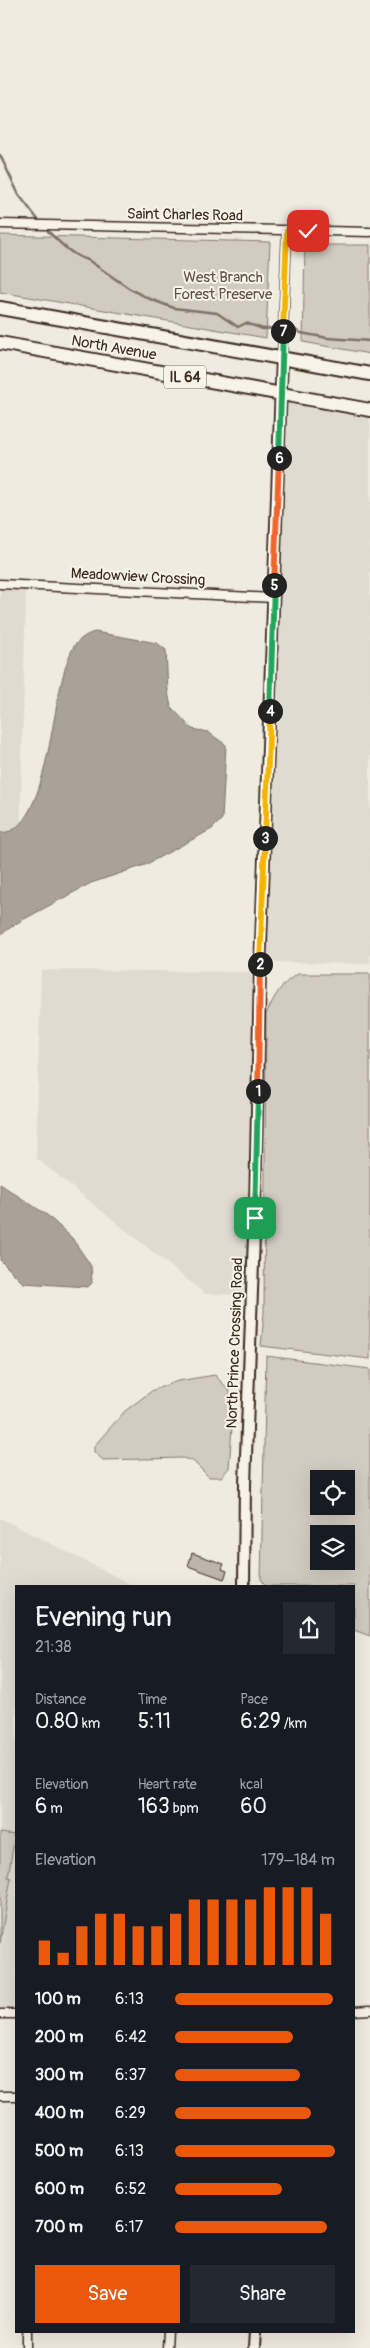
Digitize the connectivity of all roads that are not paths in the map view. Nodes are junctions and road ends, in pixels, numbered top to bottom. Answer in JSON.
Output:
{"nodes":[{"id":1,"x":0,"y":224,"type":"edge"},
{"id":2,"x":287,"y":231,"type":"junction"},
{"id":3,"x":370,"y":232,"type":"edge"},
{"id":4,"x":0,"y":308,"type":"edge"},
{"id":5,"x":0,"y":343,"type":"edge"},
{"id":6,"x":282,"y":358,"type":"junction"},
{"id":7,"x":370,"y":374,"type":"edge"},
{"id":8,"x":281,"y":395,"type":"junction"},
{"id":9,"x":370,"y":410,"type":"edge"},
{"id":10,"x":0,"y":584,"type":"edge"},
{"id":11,"x":274,"y":598,"type":"junction"},
{"id":12,"x":244,"y":1585,"type":"edge"},
{"id":13,"x":355,"y":2010,"type":"edge"},
{"id":14,"x":370,"y":2010,"type":"edge"},
{"id":15,"x":0,"y":2014,"type":"edge"},
{"id":16,"x":15,"y":2014,"type":"edge"},
{"id":17,"x":0,"y":2096,"type":"edge"},
{"id":18,"x":15,"y":2096,"type":"edge"},
{"id":19,"x":27,"y":2333,"type":"edge"},
{"id":20,"x":168,"y":2333,"type":"edge"},
{"id":21,"x":255,"y":2333,"type":"edge"},
{"id":22,"x":27,"y":2348,"type":"edge"},
{"id":23,"x":167,"y":2348,"type":"edge"},
{"id":24,"x":254,"y":2348,"type":"edge"}],
"edges":[{"from":1,"to":2,"type":"street","name":"Saint Charles Road"},
{"from":2,"to":3,"type":"street","name":"Saint Charles Road"},
{"from":2,"to":6,"type":"street","name":"North Prince Crossing Road"},
{"from":4,"to":6,"type":"main road","name":"North Avenue","number":"IL 64"},
{"from":5,"to":8,"type":"main road","name":"North Avenue","number":"IL 64"},
{"from":6,"to":7,"type":"main road","name":"North Avenue","number":"IL 64"},
{"from":6,"to":8,"type":"street","name":"North Prince Crossing Road"},
{"from":8,"to":9,"type":"main road","name":"North Avenue","number":"IL 64"},
{"from":8,"to":11,"type":"street","name":"North Prince Crossing Road"},
{"from":10,"to":11,"type":"street","name":"Meadowview Crossing"},
{"from":11,"to":12,"type":"street","name":"North Prince Crossing Road"},
{"from":13,"to":14,"type":"street"},
{"from":15,"to":16,"type":"street"},
{"from":17,"to":18,"type":"street"},
{"from":19,"to":22,"type":"street"},
{"from":20,"to":23,"type":"street"},
{"from":21,"to":24,"type":"street"}]}
